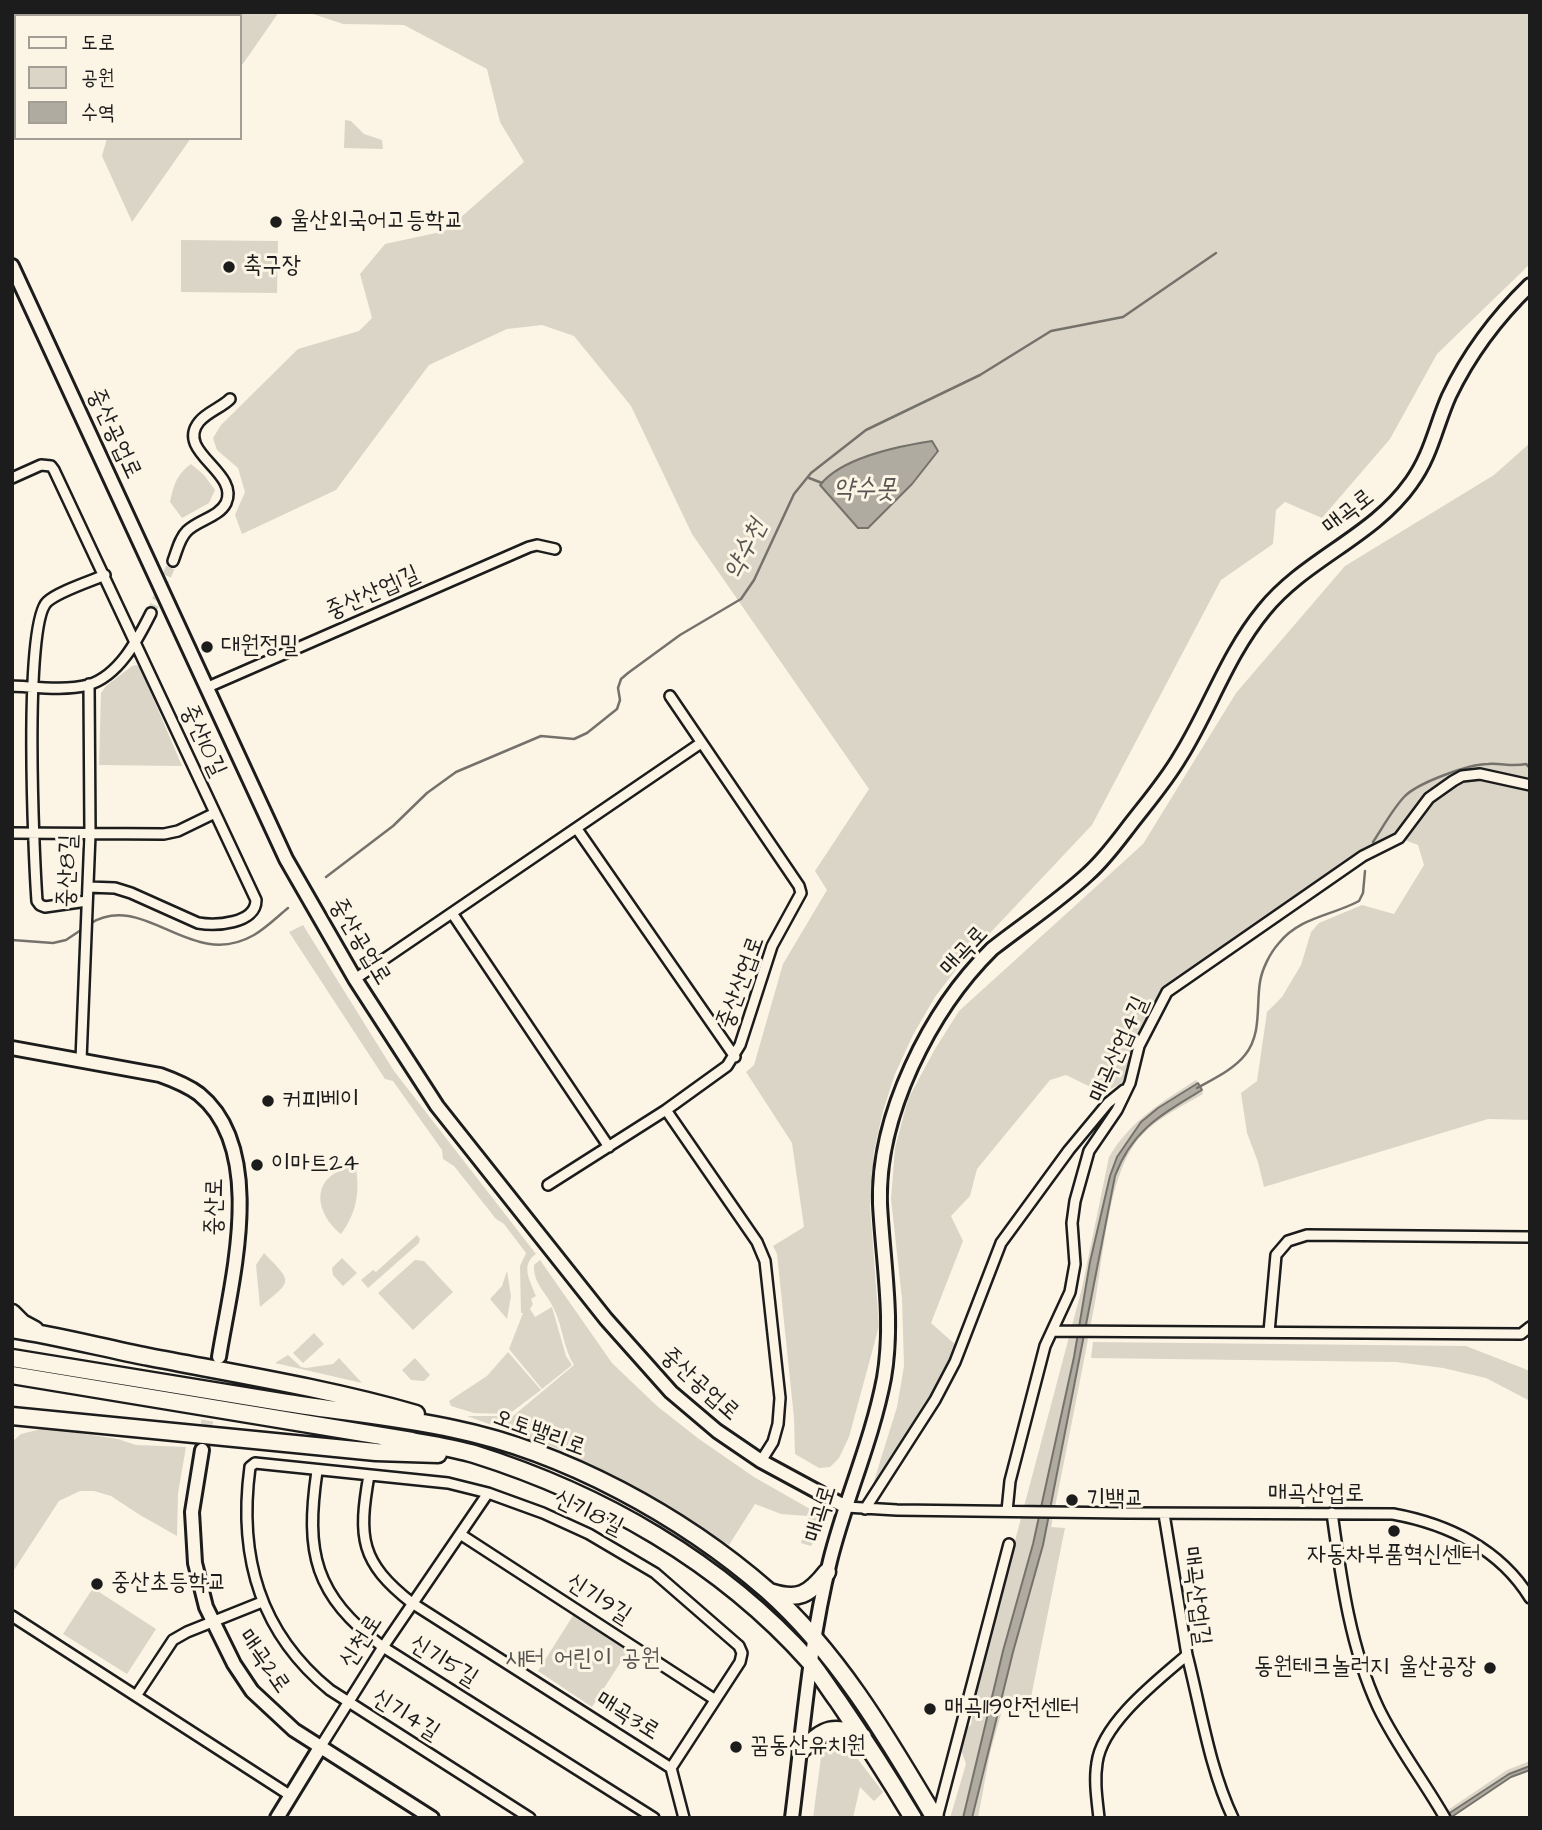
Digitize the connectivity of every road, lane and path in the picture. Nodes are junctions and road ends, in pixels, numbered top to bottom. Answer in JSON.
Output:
{"nodes":[{"id":1,"x":12,"y":266,"type":"edge"},
{"id":2,"x":1530,"y":285,"type":"edge"},
{"id":3,"x":230,"y":399,"type":"dead end"},
{"id":4,"x":12,"y":478,"type":"edge"},
{"id":5,"x":555,"y":549,"type":"dead end"},
{"id":6,"x":173,"y":561,"type":"tunnel mouth"},
{"id":7,"x":105,"y":575,"type":"junction"},
{"id":8,"x":150,"y":613,"type":"tunnel mouth"},
{"id":9,"x":136,"y":645,"type":"junction"},
{"id":10,"x":89,"y":684,"type":"junction"},
{"id":11,"x":12,"y":686,"type":"edge"},
{"id":12,"x":33,"y":687,"type":"junction"},
{"id":13,"x":208,"y":687,"type":"junction"},
{"id":14,"x":670,"y":696,"type":"dead end"},
{"id":15,"x":701,"y":743,"type":"junction"},
{"id":16,"x":1530,"y":785,"type":"edge"},
{"id":17,"x":215,"y":813,"type":"junction"},
{"id":18,"x":577,"y":829,"type":"junction"},
{"id":19,"x":12,"y":833,"type":"edge"},
{"id":20,"x":32,"y":834,"type":"junction"},
{"id":21,"x":90,"y":834,"type":"junction"},
{"id":22,"x":88,"y":887,"type":"junction"},
{"id":23,"x":87,"y":901,"type":"junction"},
{"id":24,"x":452,"y":913,"type":"junction"},
{"id":25,"x":355,"y":979,"type":"junction"},
{"id":26,"x":12,"y":1048,"type":"edge"},
{"id":27,"x":735,"y":1057,"type":"junction"},
{"id":28,"x":81,"y":1059,"type":"junction"},
{"id":29,"x":1130,"y":1083,"type":"junction"},
{"id":30,"x":666,"y":1110,"type":"junction"},
{"id":31,"x":609,"y":1147,"type":"junction"},
{"id":32,"x":548,"y":1185,"type":"dead end"},
{"id":33,"x":1530,"y":1237,"type":"edge"},
{"id":34,"x":12,"y":1313,"type":"edge"},
{"id":35,"x":1530,"y":1327,"type":"edge"},
{"id":36,"x":12,"y":1329,"type":"edge"},
{"id":37,"x":1057,"y":1331,"type":"junction"},
{"id":38,"x":1269,"y":1332,"type":"junction"},
{"id":39,"x":47,"y":1335,"type":"junction"},
{"id":40,"x":219,"y":1357,"type":"tunnel mouth"},
{"id":41,"x":12,"y":1358,"type":"edge"},
{"id":42,"x":12,"y":1375,"type":"edge"},
{"id":43,"x":12,"y":1416,"type":"edge"},
{"id":44,"x":53,"y":1418,"type":"junction"},
{"id":45,"x":454,"y":1429,"type":"junction"},
{"id":46,"x":12,"y":1430,"type":"edge"},
{"id":47,"x":202,"y":1450,"type":"tunnel mouth"},
{"id":48,"x":472,"y":1453,"type":"junction"},
{"id":49,"x":761,"y":1461,"type":"junction"},
{"id":50,"x":250,"y":1466,"type":"joint"},
{"id":51,"x":317,"y":1471,"type":"junction"},
{"id":52,"x":369,"y":1475,"type":"junction"},
{"id":53,"x":488,"y":1493,"type":"junction"},
{"id":54,"x":846,"y":1507,"type":"junction"},
{"id":55,"x":865,"y":1509,"type":"junction"},
{"id":56,"x":1007,"y":1511,"type":"junction"},
{"id":57,"x":1332,"y":1513,"type":"junction"},
{"id":58,"x":1164,"y":1514,"type":"junction"},
{"id":59,"x":460,"y":1534,"type":"junction"},
{"id":60,"x":1009,"y":1544,"type":"dead end"},
{"id":61,"x":827,"y":1573,"type":"junction"},
{"id":62,"x":767,"y":1591,"type":"junction"},
{"id":63,"x":1530,"y":1598,"type":"edge"},
{"id":64,"x":262,"y":1602,"type":"junction"},
{"id":65,"x":412,"y":1603,"type":"junction"},
{"id":66,"x":12,"y":1616,"type":"edge"},
{"id":67,"x":212,"y":1623,"type":"junction"},
{"id":68,"x":815,"y":1640,"type":"junction"},
{"id":69,"x":383,"y":1647,"type":"junction"},
{"id":70,"x":1187,"y":1655,"type":"junction"},
{"id":71,"x":811,"y":1664,"type":"junction"},
{"id":72,"x":136,"y":1696,"type":"junction"},
{"id":73,"x":715,"y":1699,"type":"junction"},
{"id":74,"x":348,"y":1702,"type":"junction"},
{"id":75,"x":863,"y":1737,"type":"junction"},
{"id":76,"x":321,"y":1746,"type":"junction"},
{"id":77,"x":801,"y":1750,"type":"junction"},
{"id":78,"x":671,"y":1768,"type":"junction"},
{"id":79,"x":291,"y":1796,"type":"junction"},
{"id":80,"x":911,"y":1814,"type":"edge"},
{"id":81,"x":277,"y":1818,"type":"edge"},
{"id":82,"x":432,"y":1818,"type":"edge"},
{"id":83,"x":530,"y":1818,"type":"edge"},
{"id":84,"x":654,"y":1818,"type":"edge"},
{"id":85,"x":684,"y":1818,"type":"edge"},
{"id":86,"x":792,"y":1818,"type":"edge"},
{"id":87,"x":936,"y":1818,"type":"edge"},
{"id":88,"x":1099,"y":1818,"type":"edge"},
{"id":89,"x":1233,"y":1818,"type":"edge"},
{"id":90,"x":1445,"y":1818,"type":"edge"}],
"edges":[{"from":1,"to":13,"type":"street","name":"중산공업로"},
{"from":2,"to":54,"type":"street","name":"매곡로"},
{"from":3,"to":6,"type":"street"},
{"from":4,"to":7,"type":"street","name":"중산10길"},
{"from":5,"to":13,"type":"street","name":"중산산업1길"},
{"from":7,"to":9,"type":"street","name":"중산10길"},
{"from":7,"to":12,"type":"street"},
{"from":8,"to":9,"type":"street"},
{"from":9,"to":10,"type":"street"},
{"from":9,"to":17,"type":"street","name":"중산10길"},
{"from":10,"to":12,"type":"street"},
{"from":10,"to":21,"type":"street","name":"중산8길"},
{"from":11,"to":12,"type":"street"},
{"from":12,"to":20,"type":"street"},
{"from":13,"to":25,"type":"street","name":"중산공업로"},
{"from":14,"to":15,"type":"street","name":"중산산업로"},
{"from":15,"to":18,"type":"street"},
{"from":15,"to":27,"type":"street","name":"중산산업로"},
{"from":16,"to":29,"type":"street","name":"매곡산업4길"},
{"from":17,"to":21,"type":"street"},
{"from":17,"to":22,"type":"street","name":"중산10길"},
{"from":18,"to":24,"type":"street"},
{"from":18,"to":27,"type":"street"},
{"from":19,"to":20,"type":"street"},
{"from":20,"to":21,"type":"street"},
{"from":20,"to":23,"type":"street"},
{"from":21,"to":22,"type":"street","name":"중산8길"},
{"from":22,"to":23,"type":"street","name":"중산8길"},
{"from":23,"to":28,"type":"street","name":"중산8길"},
{"from":24,"to":25,"type":"street"},
{"from":24,"to":31,"type":"street"},
{"from":25,"to":49,"type":"street","name":"중산공업로"},
{"from":26,"to":28,"type":"street","name":"중산로"},
{"from":27,"to":30,"type":"street","name":"중산산업로"},
{"from":28,"to":40,"type":"street","name":"중산로"},
{"from":29,"to":37,"type":"street","name":"매곡산업4길"},
{"from":29,"to":55,"type":"street"},
{"from":30,"to":31,"type":"street","name":"중산산업로"},
{"from":30,"to":49,"type":"street"},
{"from":31,"to":32,"type":"street","name":"중산산업로"},
{"from":33,"to":38,"type":"street"},
{"from":34,"to":39,"type":"highway"},
{"from":35,"to":38,"type":"street"},
{"from":36,"to":39,"type":"highway"},
{"from":37,"to":38,"type":"street"},
{"from":37,"to":56,"type":"street","name":"매곡산업4길"},
{"from":39,"to":45,"type":"highway"},
{"from":41,"to":45,"type":"highway","name":"오토밸리로"},
{"from":42,"to":48,"type":"highway","name":"오토밸리로"},
{"from":43,"to":44,"type":"highway"},
{"from":44,"to":46,"type":"highway"},
{"from":44,"to":48,"type":"highway"},
{"from":45,"to":62,"type":"highway","name":"오토밸리로"},
{"from":47,"to":67,"type":"street","name":"매곡2로"},
{"from":48,"to":71,"type":"highway","name":"오토밸리로"},
{"from":49,"to":54,"type":"street","name":"중산공업로"},
{"from":50,"to":51,"type":"street","name":"신기8길"},
{"from":50,"to":64,"type":"street","name":"신기4길"},
{"from":51,"to":52,"type":"street","name":"신기8길"},
{"from":51,"to":69,"type":"street","name":"신기5길"},
{"from":52,"to":53,"type":"street","name":"신기8길"},
{"from":52,"to":65,"type":"street","name":"매곡3로"},
{"from":53,"to":59,"type":"street","name":"신천로"},
{"from":53,"to":73,"type":"street","name":"신기8길"},
{"from":54,"to":55,"type":"street"},
{"from":54,"to":61,"type":"street","name":"매곡로"},
{"from":55,"to":56,"type":"street"},
{"from":56,"to":58,"type":"street","name":"매곡산업로"},
{"from":57,"to":58,"type":"street","name":"매곡산업로"},
{"from":57,"to":63,"type":"street","name":"매곡산업로"},
{"from":57,"to":90,"type":"street"},
{"from":58,"to":70,"type":"street","name":"매곡산업1길"},
{"from":59,"to":65,"type":"street","name":"신천로"},
{"from":59,"to":73,"type":"street","name":"신기9길"},
{"from":60,"to":87,"type":"street"},
{"from":61,"to":62,"type":"highway"},
{"from":61,"to":68,"type":"street","name":"매곡로"},
{"from":62,"to":68,"type":"highway","name":"오토밸리로"},
{"from":64,"to":67,"type":"street"},
{"from":64,"to":74,"type":"street","name":"신기4길"},
{"from":65,"to":69,"type":"street","name":"신천로"},
{"from":65,"to":78,"type":"street","name":"매곡3로"},
{"from":66,"to":72,"type":"street"},
{"from":67,"to":72,"type":"street"},
{"from":67,"to":76,"type":"street","name":"매곡2로"},
{"from":68,"to":71,"type":"street","name":"매곡로"},
{"from":68,"to":87,"type":"highway","name":"오토밸리로"},
{"from":69,"to":74,"type":"street","name":"신천로"},
{"from":69,"to":84,"type":"street","name":"신기5길"},
{"from":70,"to":88,"type":"street","name":"매곡산업1길"},
{"from":70,"to":89,"type":"street"},
{"from":71,"to":75,"type":"highway","name":"오토밸리로"},
{"from":71,"to":77,"type":"street","name":"매곡로"},
{"from":72,"to":79,"type":"street"},
{"from":73,"to":78,"type":"street","name":"신기8길"},
{"from":74,"to":76,"type":"street","name":"신천로"},
{"from":74,"to":83,"type":"street","name":"신기4길"},
{"from":75,"to":77,"type":"highway"},
{"from":75,"to":80,"type":"highway","name":"오토밸리로"},
{"from":76,"to":79,"type":"street","name":"신천로"},
{"from":76,"to":82,"type":"street","name":"매곡2로"},
{"from":77,"to":86,"type":"street","name":"매곡로"},
{"from":78,"to":85,"type":"street","name":"매곡3로"},
{"from":79,"to":81,"type":"street","name":"신천로"}]}
